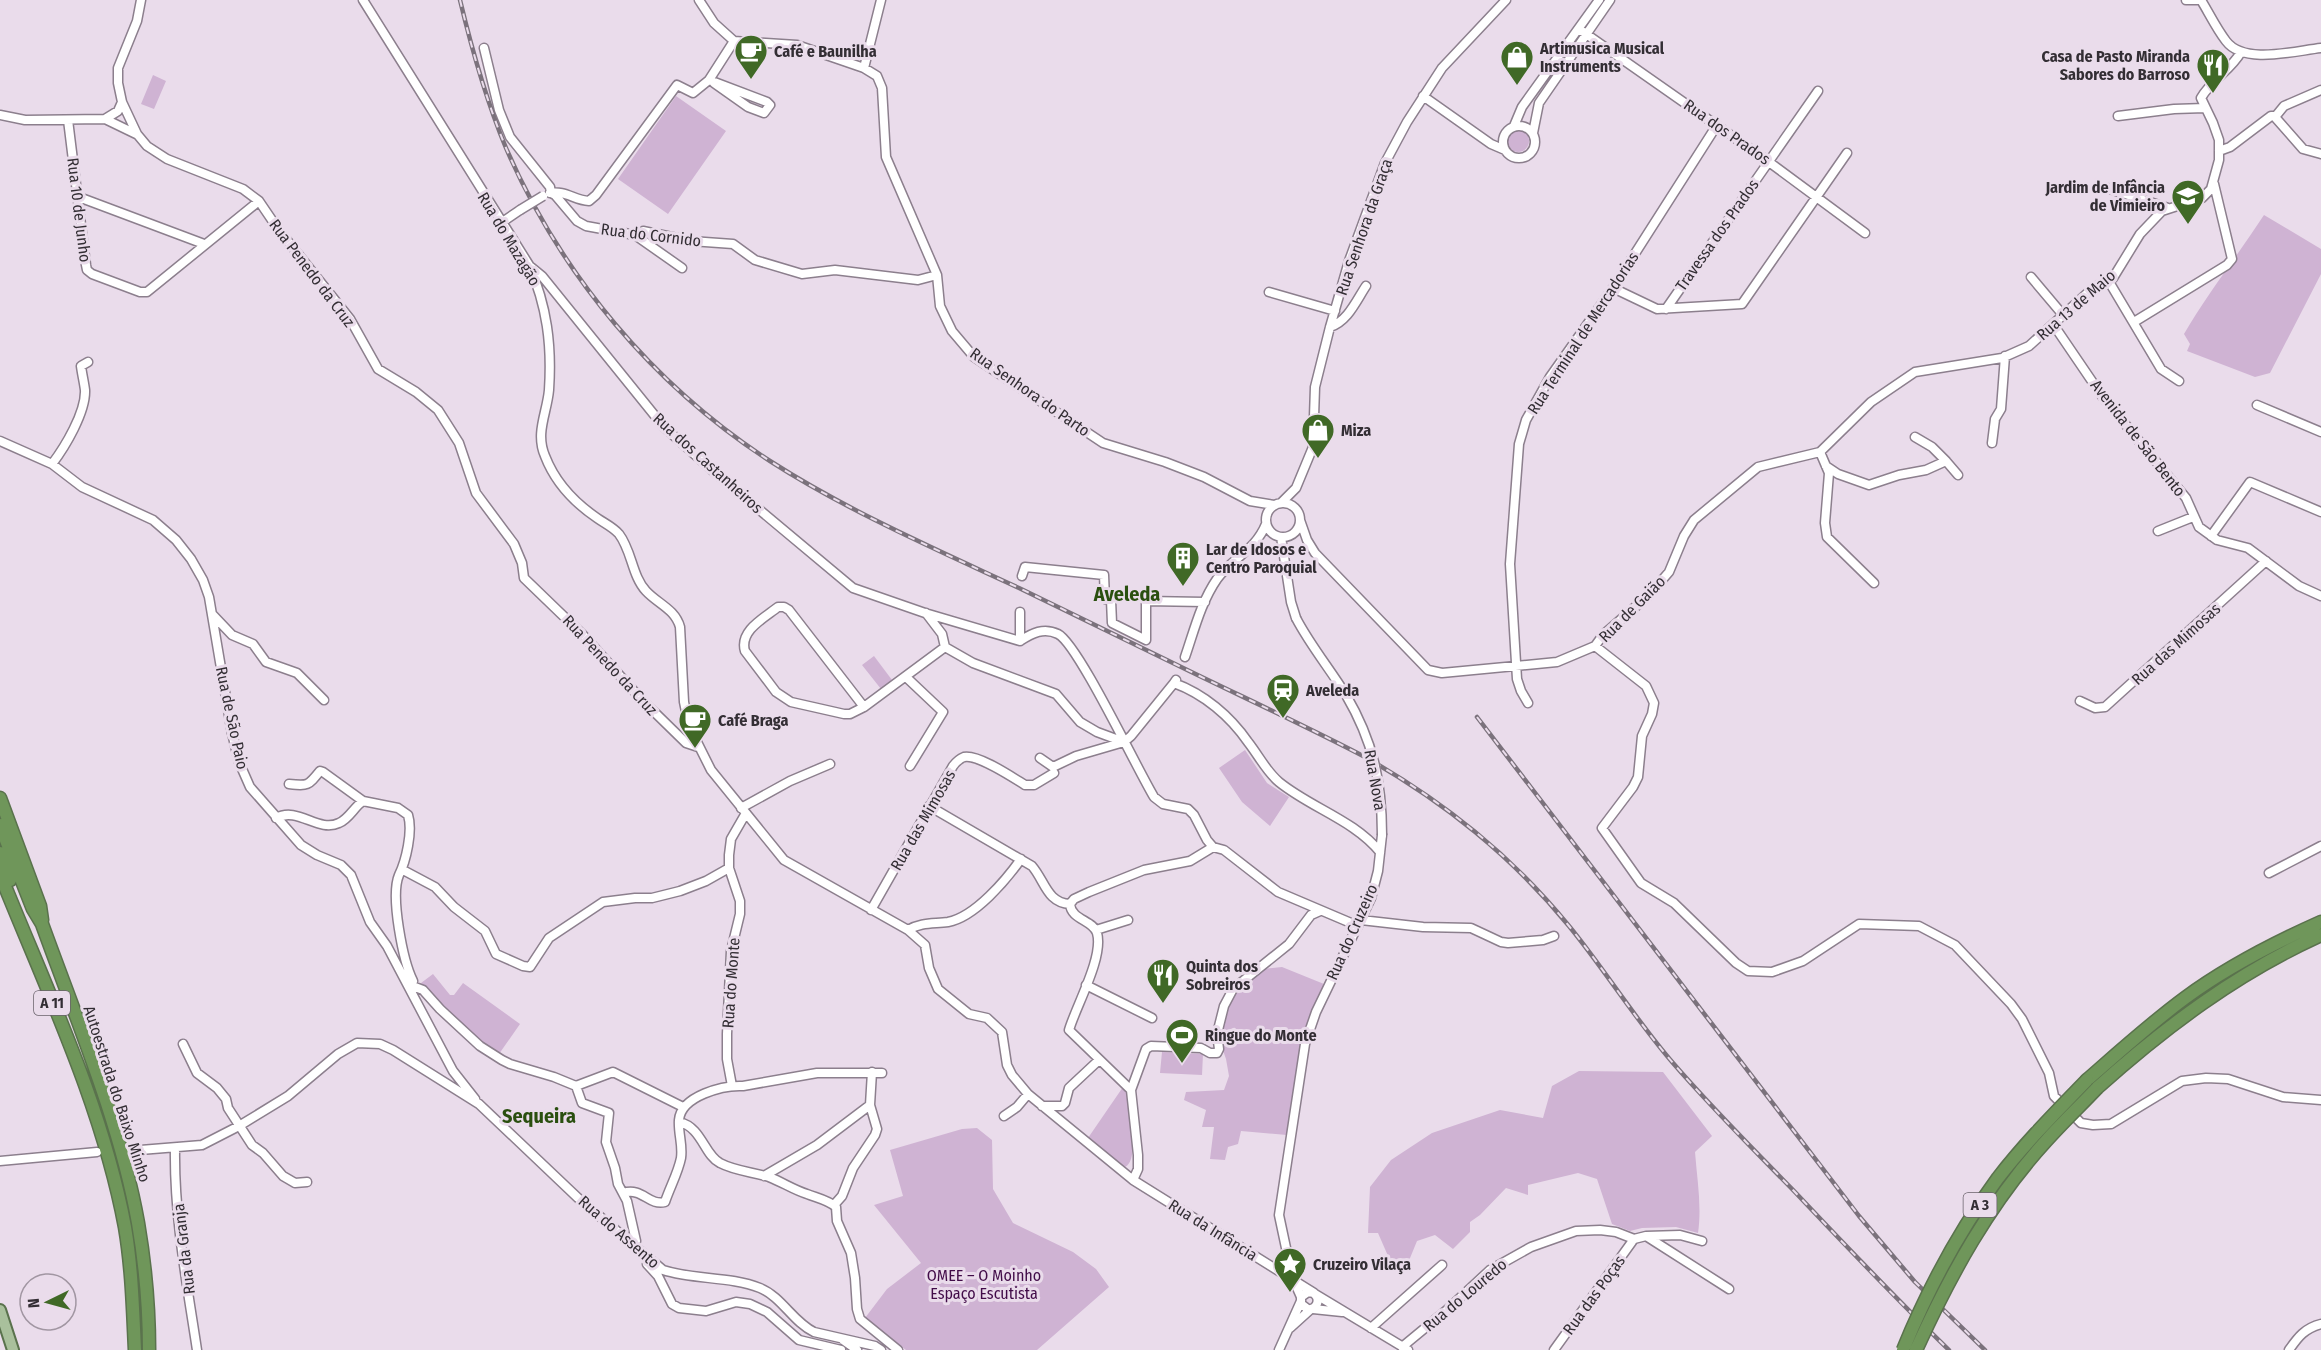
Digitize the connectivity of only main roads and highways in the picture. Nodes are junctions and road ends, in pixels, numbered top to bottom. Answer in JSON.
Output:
{"nodes":[{"id":1,"x":0,"y":798,"type":"edge"},
{"id":2,"x":0,"y":825,"type":"edge"},
{"id":3,"x":0,"y":853,"type":"edge"},
{"id":4,"x":0,"y":873,"type":"edge"},
{"id":5,"x":0,"y":892,"type":"edge"},
{"id":6,"x":2321,"y":922,"type":"edge"},
{"id":7,"x":42,"y":924,"type":"junction"},
{"id":8,"x":22,"y":930,"type":"junction"},
{"id":9,"x":2321,"y":935,"type":"edge"},
{"id":10,"x":2092,"y":1084,"type":"junction"},
{"id":11,"x":0,"y":1310,"type":"edge"},
{"id":12,"x":13,"y":1350,"type":"edge"},
{"id":13,"x":135,"y":1350,"type":"edge"},
{"id":14,"x":149,"y":1350,"type":"edge"},
{"id":15,"x":1903,"y":1350,"type":"edge"},
{"id":16,"x":1916,"y":1350,"type":"edge"}],
"edges":[{"from":1,"to":7,"type":"highway","name":"Autoestrada do Baixo Minho","number":"A 11"},
{"from":2,"to":7,"type":"highway","name":"Autoestrada do Baixo Minho","number":"A 11"},
{"from":3,"to":8,"type":"highway","name":"Autoestrada do Baixo Minho","number":"A 11"},
{"from":4,"to":8,"type":"highway","name":"Autoestrada do Baixo Minho","number":"A 11"},
{"from":5,"to":8,"type":"highway","name":"Autoestrada do Baixo Minho","number":"A 11"},
{"from":6,"to":10,"type":"highway","number":"A 3"},
{"from":7,"to":14,"type":"highway","name":"Autoestrada do Baixo Minho","number":"A 11"},
{"from":8,"to":13,"type":"highway","name":"Autoestrada do Baixo Minho","number":"A 11"},
{"from":9,"to":10,"type":"highway","number":"A 3"},
{"from":10,"to":15,"type":"highway","number":"A 3","bridge":true},
{"from":10,"to":16,"type":"highway","number":"A 3","bridge":true},
{"from":11,"to":12,"type":"main road"}]}
